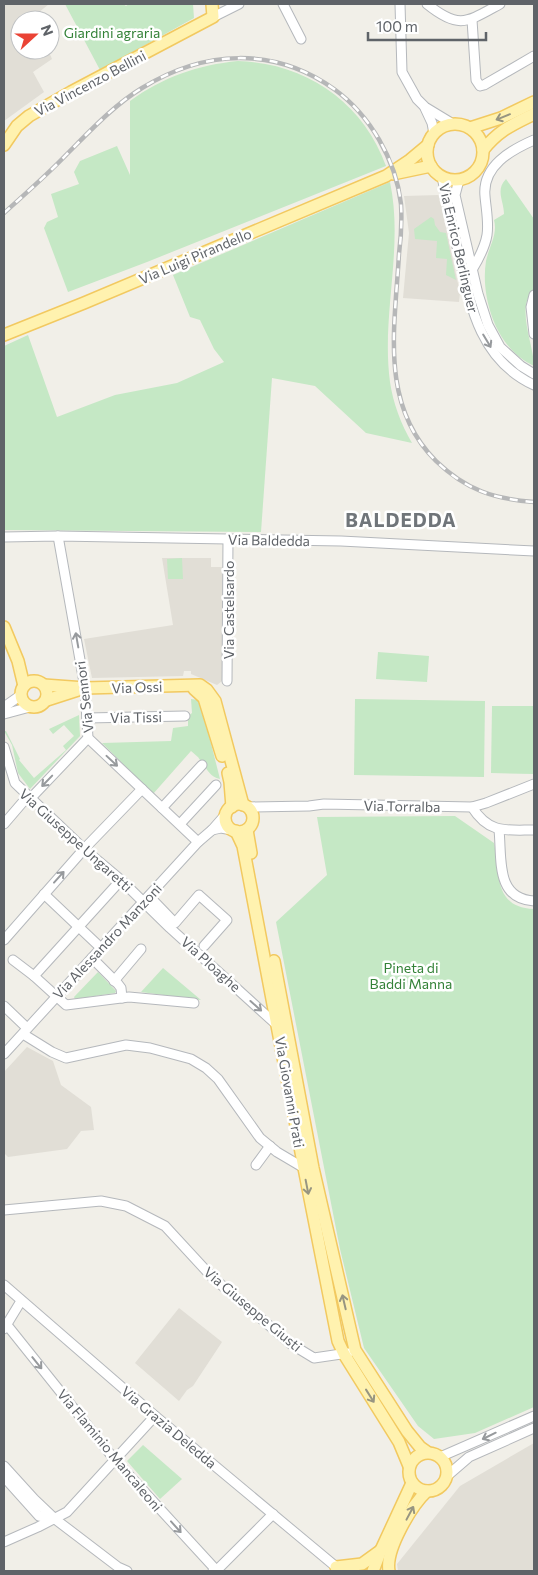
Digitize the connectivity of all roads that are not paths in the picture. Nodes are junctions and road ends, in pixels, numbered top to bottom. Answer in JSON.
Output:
{"nodes":[{"id":1,"x":212,"y":4,"type":"edge"},
{"id":2,"x":239,"y":4,"type":"edge"},
{"id":3,"x":282,"y":4,"type":"edge"},
{"id":4,"x":400,"y":4,"type":"edge"},
{"id":5,"x":427,"y":4,"type":"edge"},
{"id":6,"x":500,"y":4,"type":"edge"},
{"id":7,"x":213,"y":17,"type":"junction"},
{"id":8,"x":472,"y":20,"type":"junction"},
{"id":9,"x":301,"y":39,"type":"dead end"},
{"id":10,"x":534,"y":56,"type":"edge"},
{"id":11,"x":534,"y":102,"type":"edge"},
{"id":12,"x":425,"y":107,"type":"junction"},
{"id":13,"x":534,"y":114,"type":"edge"},
{"id":14,"x":453,"y":124,"type":"junction"},
{"id":15,"x":470,"y":128,"type":"junction"},
{"id":16,"x":434,"y":134,"type":"junction"},
{"id":17,"x":534,"y":140,"type":"edge"},
{"id":18,"x":4,"y":145,"type":"edge"},
{"id":19,"x":428,"y":145,"type":"junction"},
{"id":20,"x":483,"y":150,"type":"junction"},
{"id":21,"x":431,"y":166,"type":"junction"},
{"id":22,"x":386,"y":176,"type":"junction"},
{"id":23,"x":442,"y":177,"type":"junction"},
{"id":24,"x":459,"y":180,"type":"junction"},
{"id":25,"x":472,"y":270,"type":"junction"},
{"id":26,"x":534,"y":296,"type":"edge"},
{"id":27,"x":534,"y":334,"type":"edge"},
{"id":28,"x":4,"y":335,"type":"edge"},
{"id":29,"x":534,"y":374,"type":"edge"},
{"id":30,"x":534,"y":385,"type":"edge"},
{"id":31,"x":58,"y":536,"type":"junction"},
{"id":32,"x":4,"y":537,"type":"edge"},
{"id":33,"x":228,"y":539,"type":"junction"},
{"id":34,"x":534,"y":551,"type":"edge"},
{"id":35,"x":4,"y":627,"type":"edge"},
{"id":36,"x":18,"y":662,"type":"junction"},
{"id":37,"x":227,"y":681,"type":"dead end"},
{"id":38,"x":40,"y":683,"type":"junction"},
{"id":39,"x":85,"y":688,"type":"junction"},
{"id":40,"x":22,"y":690,"type":"junction"},
{"id":41,"x":47,"y":700,"type":"junction"},
{"id":42,"x":4,"y":707,"type":"edge"},
{"id":43,"x":30,"y":707,"type":"junction"},
{"id":44,"x":4,"y":714,"type":"edge"},
{"id":45,"x":185,"y":716,"type":"dead end"},
{"id":46,"x":86,"y":718,"type":"junction"},
{"id":47,"x":88,"y":738,"type":"junction"},
{"id":48,"x":4,"y":747,"type":"edge"},
{"id":49,"x":202,"y":765,"type":"dead end"},
{"id":50,"x":534,"y":784,"type":"edge"},
{"id":51,"x":216,"y":785,"type":"dead end"},
{"id":52,"x":142,"y":789,"type":"junction"},
{"id":53,"x":29,"y":797,"type":"junction"},
{"id":54,"x":472,"y":807,"type":"junction"},
{"id":55,"x":162,"y":808,"type":"junction"},
{"id":56,"x":240,"y":810,"type":"junction"},
{"id":57,"x":4,"y":824,"type":"edge"},
{"id":58,"x":180,"y":824,"type":"junction"},
{"id":59,"x":212,"y":830,"type":"junction"},
{"id":60,"x":238,"y":830,"type":"junction"},
{"id":61,"x":499,"y":830,"type":"junction"},
{"id":62,"x":534,"y":830,"type":"edge"},
{"id":63,"x":198,"y":842,"type":"junction"},
{"id":64,"x":84,"y":849,"type":"junction"},
{"id":65,"x":122,"y":880,"type":"junction"},
{"id":66,"x":44,"y":894,"type":"junction"},
{"id":67,"x":146,"y":899,"type":"junction"},
{"id":68,"x":534,"y":901,"type":"edge"},
{"id":69,"x":79,"y":927,"type":"junction"},
{"id":70,"x":4,"y":940,"type":"edge"},
{"id":71,"x":204,"y":946,"type":"dead end"},
{"id":72,"x":101,"y":948,"type":"junction"},
{"id":73,"x":141,"y":949,"type":"dead end"},
{"id":74,"x":92,"y":958,"type":"junction"},
{"id":75,"x":13,"y":960,"type":"dead end"},
{"id":76,"x":34,"y":976,"type":"junction"},
{"id":77,"x":114,"y":980,"type":"junction"},
{"id":78,"x":56,"y":997,"type":"junction"},
{"id":79,"x":122,"y":998,"type":"junction"},
{"id":80,"x":194,"y":1003,"type":"dead end"},
{"id":81,"x":4,"y":1006,"type":"edge"},
{"id":82,"x":278,"y":1026,"type":"junction"},
{"id":83,"x":25,"y":1031,"type":"junction"},
{"id":84,"x":4,"y":1054,"type":"edge"},
{"id":85,"x":270,"y":1146,"type":"junction"},
{"id":86,"x":256,"y":1165,"type":"dead end"},
{"id":87,"x":304,"y":1168,"type":"junction"},
{"id":88,"x":4,"y":1210,"type":"edge"},
{"id":89,"x":4,"y":1285,"type":"edge"},
{"id":90,"x":21,"y":1300,"type":"junction"},
{"id":91,"x":5,"y":1327,"type":"edge"},
{"id":92,"x":355,"y":1350,"type":"junction"},
{"id":93,"x":344,"y":1354,"type":"junction"},
{"id":94,"x":155,"y":1416,"type":"junction"},
{"id":95,"x":534,"y":1416,"type":"edge"},
{"id":96,"x":534,"y":1428,"type":"edge"},
{"id":97,"x":427,"y":1452,"type":"junction"},
{"id":98,"x":440,"y":1457,"type":"junction"},
{"id":99,"x":115,"y":1460,"type":"junction"},
{"id":100,"x":4,"y":1466,"type":"edge"},
{"id":101,"x":409,"y":1466,"type":"junction"},
{"id":102,"x":447,"y":1476,"type":"junction"},
{"id":103,"x":4,"y":1477,"type":"edge"},
{"id":104,"x":412,"y":1483,"type":"junction"},
{"id":105,"x":427,"y":1491,"type":"junction"},
{"id":106,"x":274,"y":1514,"type":"junction"},
{"id":107,"x":55,"y":1519,"type":"junction"},
{"id":108,"x":4,"y":1542,"type":"edge"},
{"id":109,"x":381,"y":1550,"type":"junction"},
{"id":110,"x":339,"y":1569,"type":"edge"},
{"id":111,"x":126,"y":1571,"type":"edge"},
{"id":112,"x":215,"y":1571,"type":"edge"},
{"id":113,"x":350,"y":1571,"type":"edge"},
{"id":114,"x":373,"y":1571,"type":"edge"},
{"id":115,"x":389,"y":1571,"type":"edge"}],
"edges":[{"from":1,"to":7,"type":"main road"},
{"from":2,"to":7,"type":"street","name":"Via Vincenzo Bellini"},
{"from":3,"to":9,"type":"street"},
{"from":4,"to":12,"type":"street"},
{"from":5,"to":8,"type":"street"},
{"from":6,"to":8,"type":"street"},
{"from":7,"to":18,"type":"main road","name":"Via Vincenzo Bellini"},
{"from":8,"to":10,"type":"street"},
{"from":11,"to":15,"type":"main road","one_way":true},
{"from":12,"to":14,"type":"street"},
{"from":12,"to":16,"type":"street"},
{"from":13,"to":20,"type":"main road"},
{"from":14,"to":15,"type":"main road"},
{"from":14,"to":16,"type":"main road"},
{"from":15,"to":20,"type":"main road"},
{"from":16,"to":19,"type":"main road"},
{"from":17,"to":25,"type":"street"},
{"from":19,"to":21,"type":"main road"},
{"from":19,"to":22,"type":"main road","name":"Via Luigi Pirandello"},
{"from":20,"to":24,"type":"main road"},
{"from":21,"to":22,"type":"main road","name":"Via Luigi Pirandello"},
{"from":21,"to":23,"type":"main road"},
{"from":22,"to":28,"type":"main road","name":"Via Luigi Pirandello"},
{"from":23,"to":24,"type":"main road"},
{"from":23,"to":30,"type":"street","name":"Via Enrico Berlinguer","one_way":true},
{"from":24,"to":25,"type":"street","name":"Via Enrico Berlinguer"},
{"from":25,"to":29,"type":"street","name":"Via Enrico Berlinguer"},
{"from":26,"to":27,"type":"street"},
{"from":31,"to":32,"type":"street","name":"Via Baldedda"},
{"from":31,"to":33,"type":"street","name":"Via Baldedda"},
{"from":39,"to":31,"type":"street","name":"Via Sennori","one_way":true},
{"from":33,"to":34,"type":"street","name":"Via Baldedda"},
{"from":33,"to":37,"type":"street","name":"Via Castelsardo"},
{"from":35,"to":36,"type":"main road"},
{"from":36,"to":38,"type":"main road"},
{"from":36,"to":40,"type":"main road"},
{"from":38,"to":39,"type":"main road","name":"Via Ossi"},
{"from":38,"to":40,"type":"main road"},
{"from":38,"to":41,"type":"main road"},
{"from":39,"to":41,"type":"main road","name":"Via Ossi"},
{"from":39,"to":46,"type":"street","name":"Via Sennori"},
{"from":39,"to":56,"type":"main road","name":"Via Ossi"},
{"from":40,"to":42,"type":"street"},
{"from":40,"to":43,"type":"main road"},
{"from":41,"to":43,"type":"main road"},
{"from":43,"to":44,"type":"street"},
{"from":45,"to":46,"type":"street","name":"Via Tissi"},
{"from":46,"to":47,"type":"street","name":"Via Sennori"},
{"from":47,"to":52,"type":"street","name":"Via Sennori","one_way":true},
{"from":47,"to":53,"type":"street","one_way":true},
{"from":48,"to":53,"type":"street","name":"Via Giuseppe Ungaretti"},
{"from":49,"to":55,"type":"street"},
{"from":50,"to":54,"type":"street","name":"Via Torralba"},
{"from":51,"to":58,"type":"street"},
{"from":52,"to":55,"type":"street","name":"Via Sennori"},
{"from":52,"to":64,"type":"street"},
{"from":53,"to":57,"type":"street"},
{"from":53,"to":64,"type":"street","name":"Via Giuseppe Ungaretti"},
{"from":54,"to":56,"type":"street","name":"Via Torralba"},
{"from":54,"to":61,"type":"street"},
{"from":55,"to":58,"type":"street","name":"Via Sennori"},
{"from":56,"to":59,"type":"street","name":"Via Alessandro Manzoni"},
{"from":56,"to":60,"type":"main road"},
{"from":56,"to":60,"type":"main road"},
{"from":58,"to":63,"type":"street","name":"Via Sennori"},
{"from":59,"to":60,"type":"street"},
{"from":59,"to":63,"type":"street","name":"Via Alessandro Manzoni"},
{"from":60,"to":82,"type":"main road","name":"Via Giovanni Prati"},
{"from":92,"to":60,"type":"main road","name":"Via Giovanni Prati","one_way":true},
{"from":61,"to":62,"type":"street"},
{"from":61,"to":68,"type":"street"},
{"from":63,"to":67,"type":"street","name":"Via Alessandro Manzoni"},
{"from":64,"to":65,"type":"street","name":"Via Giuseppe Ungaretti"},
{"from":66,"to":64,"type":"street","one_way":true},
{"from":65,"to":67,"type":"street","name":"Via Giuseppe Ungaretti"},
{"from":65,"to":69,"type":"street"},
{"from":66,"to":69,"type":"street"},
{"from":66,"to":70,"type":"street"},
{"from":67,"to":71,"type":"street"},
{"from":67,"to":72,"type":"street","name":"Via Alessandro Manzoni"},
{"from":67,"to":82,"type":"street","name":"Via Ploaghe","one_way":true},
{"from":69,"to":72,"type":"street"},
{"from":69,"to":76,"type":"street"},
{"from":72,"to":74,"type":"street","name":"Via Alessandro Manzoni"},
{"from":73,"to":77,"type":"street"},
{"from":74,"to":77,"type":"street"},
{"from":74,"to":78,"type":"street","name":"Via Alessandro Manzoni"},
{"from":75,"to":76,"type":"street"},
{"from":76,"to":78,"type":"street"},
{"from":77,"to":79,"type":"street"},
{"from":78,"to":79,"type":"street"},
{"from":78,"to":83,"type":"street","name":"Via Alessandro Manzoni"},
{"from":79,"to":80,"type":"street"},
{"from":81,"to":83,"type":"street"},
{"from":82,"to":87,"type":"main road","name":"Via Giovanni Prati"},
{"from":83,"to":84,"type":"street","name":"Via Alessandro Manzoni"},
{"from":83,"to":85,"type":"street"},
{"from":85,"to":86,"type":"street"},
{"from":85,"to":87,"type":"street"},
{"from":87,"to":93,"type":"main road","name":"Via Giovanni Prati","one_way":true},
{"from":88,"to":93,"type":"street","name":"Via Giuseppe Giusti"},
{"from":89,"to":90,"type":"street","name":"Via Grazia Deledda"},
{"from":90,"to":91,"type":"street"},
{"from":90,"to":94,"type":"street","name":"Via Grazia Deledda"},
{"from":91,"to":99,"type":"street","name":"Via Flaminio Mancaleoni","one_way":true},
{"from":92,"to":93,"type":"street"},
{"from":92,"to":97,"type":"main road","name":"Via Giovanni Prati"},
{"from":93,"to":101,"type":"main road","name":"Via Giovanni Prati","one_way":true},
{"from":94,"to":99,"type":"street"},
{"from":94,"to":106,"type":"street","name":"Via Grazia Deledda"},
{"from":95,"to":98,"type":"street","one_way":true},
{"from":96,"to":102,"type":"street"},
{"from":97,"to":98,"type":"main road"},
{"from":97,"to":101,"type":"main road"},
{"from":98,"to":102,"type":"main road"},
{"from":99,"to":107,"type":"street"},
{"from":99,"to":112,"type":"street","name":"Via Flaminio Mancaleoni","one_way":true},
{"from":100,"to":107,"type":"street"},
{"from":101,"to":104,"type":"main road"},
{"from":102,"to":105,"type":"main road"},
{"from":103,"to":107,"type":"street"},
{"from":104,"to":105,"type":"main road"},
{"from":104,"to":109,"type":"main road"},
{"from":115,"to":105,"type":"main road","one_way":true},
{"from":106,"to":110,"type":"street","name":"Via Grazia Deledda"},
{"from":106,"to":112,"type":"street"},
{"from":107,"to":108,"type":"street"},
{"from":107,"to":111,"type":"street"},
{"from":109,"to":110,"type":"main road"},
{"from":109,"to":114,"type":"main road"},
{"from":110,"to":113,"type":"street","name":"Via Grazia Deledda"}]}
